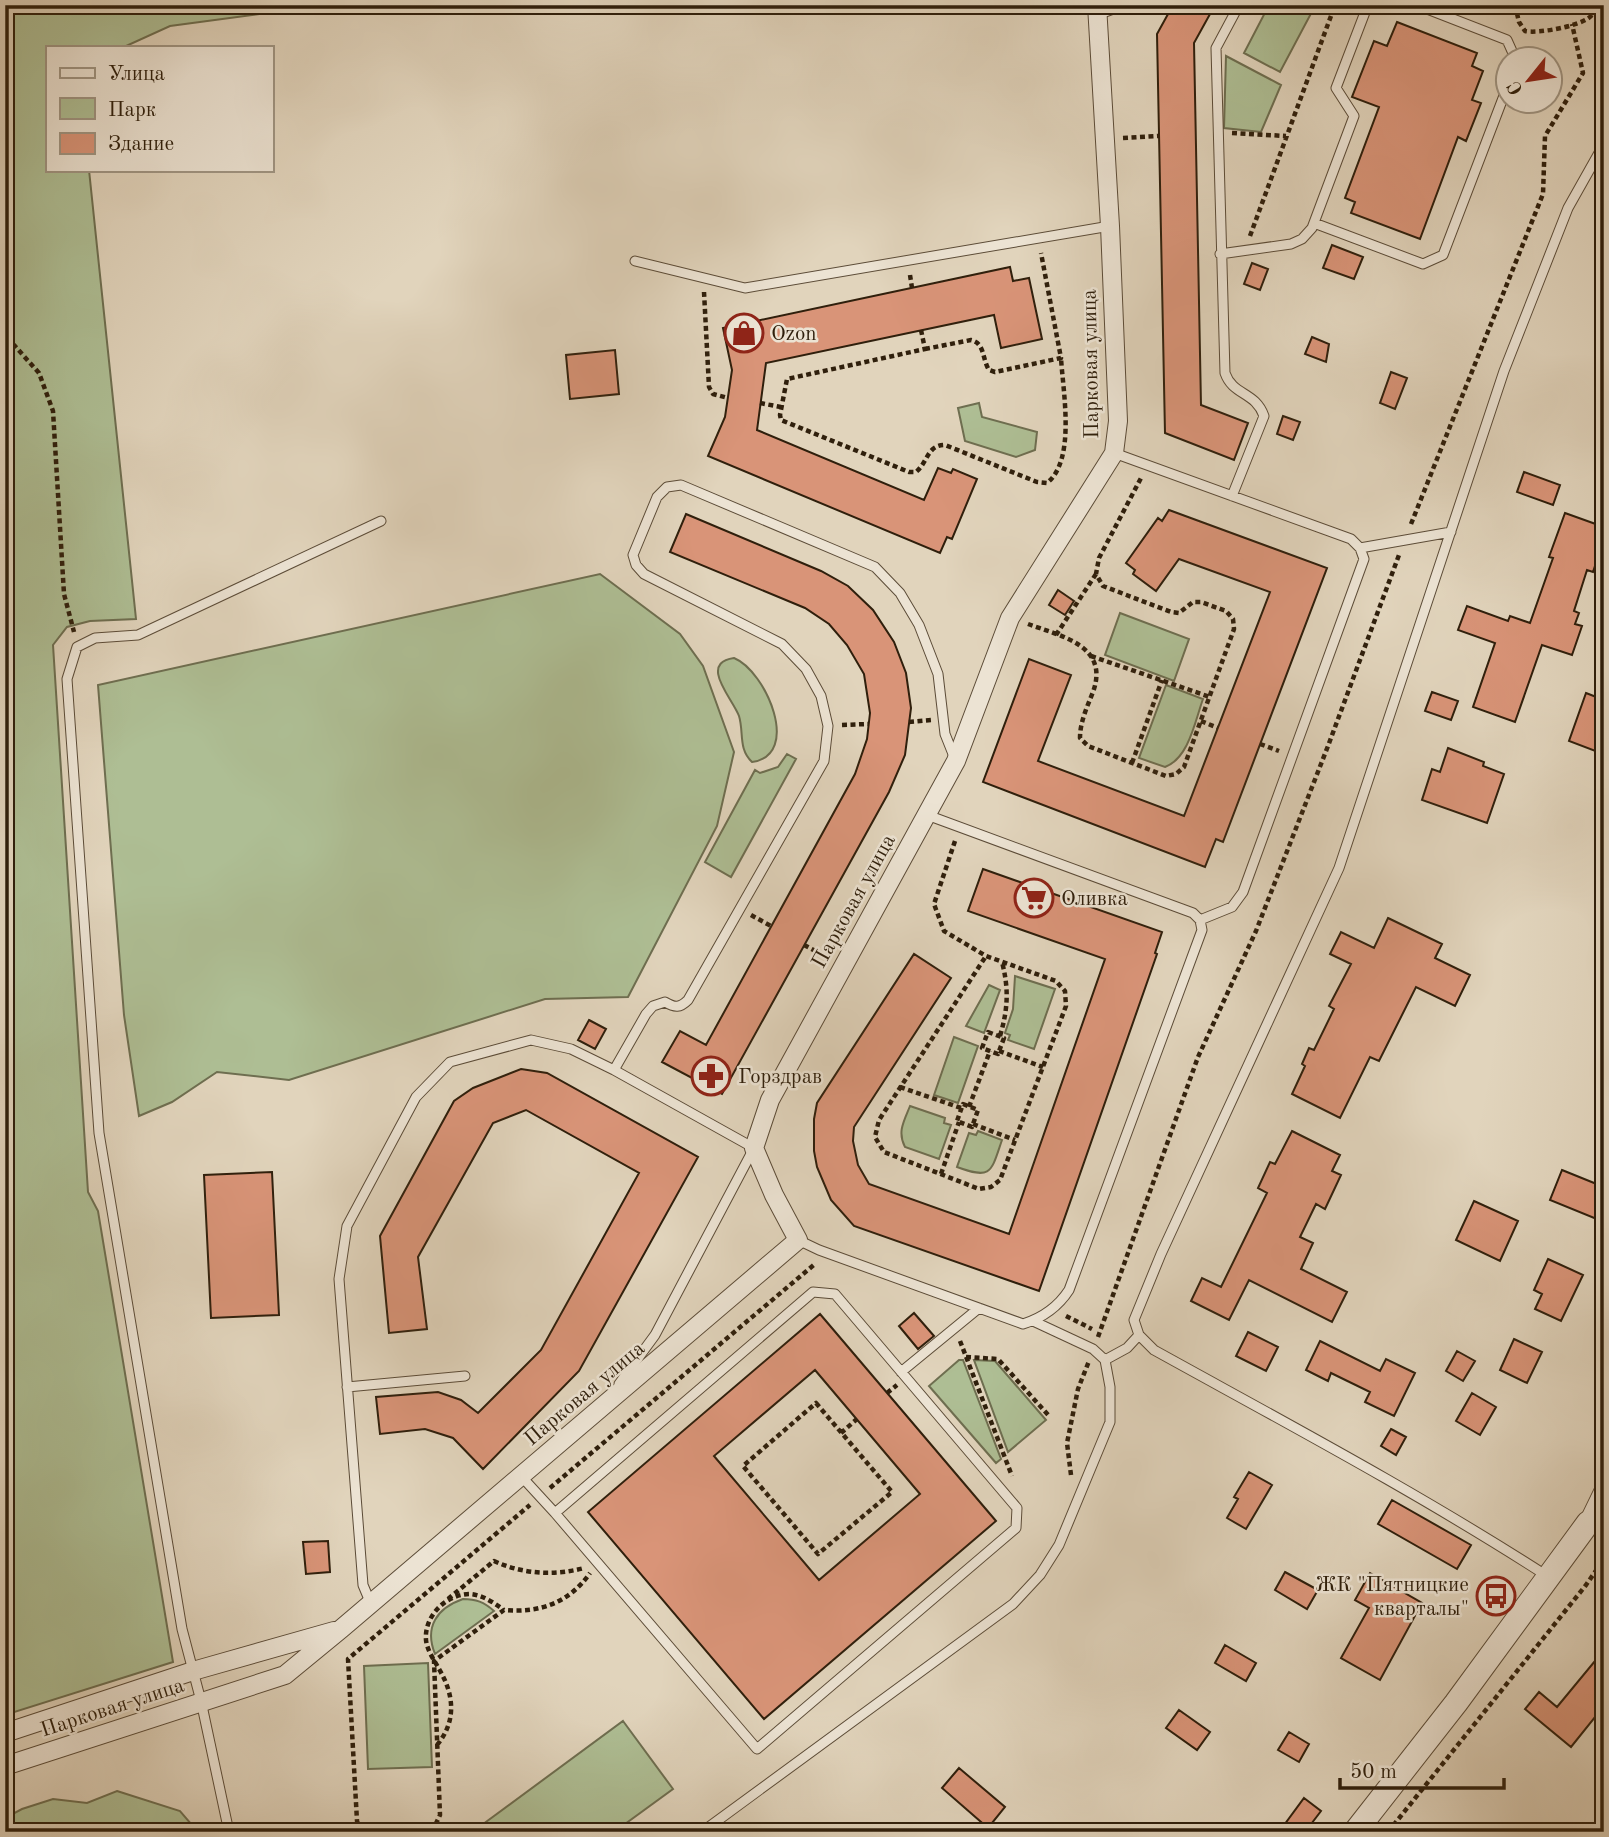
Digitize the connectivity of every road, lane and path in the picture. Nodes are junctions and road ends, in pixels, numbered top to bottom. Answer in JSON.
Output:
{"nodes":[{"id":1,"x":1124,"y":5,"type":"edge"},
{"id":2,"x":1239,"y":5,"type":"edge"},
{"id":3,"x":1335,"y":5,"type":"edge"},
{"id":4,"x":1370,"y":5,"type":"edge"},
{"id":5,"x":1417,"y":5,"type":"edge"},
{"id":6,"x":1515,"y":5,"type":"edge"},
{"id":7,"x":1595,"y":5,"type":"edge"},
{"id":8,"x":1097,"y":10,"type":"edge"},
{"id":9,"x":1572,"y":24,"type":"junction"},
{"id":10,"x":1510,"y":46,"type":"edge"},
{"id":11,"x":1495,"y":116,"type":"edge"},
{"id":12,"x":1219,"y":133,"type":"junction"},
{"id":13,"x":1159,"y":136,"type":"dead end"},
{"id":14,"x":1286,"y":136,"type":"junction"},
{"id":15,"x":1104,"y":139,"type":"junction"},
{"id":16,"x":1604,"y":144,"type":"edge"},
{"id":17,"x":1314,"y":223,"type":"junction"},
{"id":18,"x":1110,"y":226,"type":"junction"},
{"id":19,"x":1038,"y":238,"type":"junction"},
{"id":20,"x":1245,"y":250,"type":"junction"},
{"id":21,"x":1220,"y":254,"type":"junction"},
{"id":22,"x":635,"y":261,"type":"dead end"},
{"id":23,"x":703,"y":277,"type":"junction"},
{"id":24,"x":921,"y":330,"type":"dead end"},
{"id":25,"x":5,"y":341,"type":"edge"},
{"id":26,"x":925,"y":349,"type":"junction"},
{"id":27,"x":1061,"y":358,"type":"junction"},
{"id":28,"x":728,"y":398,"type":"dead end"},
{"id":29,"x":760,"y":403,"type":"dead end"},
{"id":30,"x":781,"y":407,"type":"junction"},
{"id":31,"x":1114,"y":453,"type":"junction"},
{"id":32,"x":1149,"y":465,"type":"junction"},
{"id":33,"x":1232,"y":496,"type":"junction"},
{"id":34,"x":382,"y":521,"type":"dead end"},
{"id":35,"x":1451,"y":532,"type":"junction"},
{"id":36,"x":1403,"y":542,"type":"junction"},
{"id":37,"x":1360,"y":548,"type":"junction"},
{"id":38,"x":1096,"y":574,"type":"junction"},
{"id":39,"x":1010,"y":618,"type":"junction"},
{"id":40,"x":1056,"y":635,"type":"junction"},
{"id":41,"x":77,"y":647,"type":"junction"},
{"id":42,"x":1090,"y":655,"type":"junction"},
{"id":43,"x":1162,"y":680,"type":"junction"},
{"id":44,"x":1210,"y":697,"type":"junction"},
{"id":45,"x":1201,"y":721,"type":"junction"},
{"id":46,"x":869,"y":724,"type":"dead end"},
{"id":47,"x":828,"y":726,"type":"junction"},
{"id":48,"x":1218,"y":728,"type":"dead end"},
{"id":49,"x":956,"y":761,"type":"junction"},
{"id":50,"x":1132,"y":763,"type":"junction"},
{"id":51,"x":927,"y":815,"type":"junction"},
{"id":52,"x":960,"y":827,"type":"junction"},
{"id":53,"x":740,"y":909,"type":"junction"},
{"id":54,"x":1200,"y":920,"type":"junction"},
{"id":55,"x":771,"y":926,"type":"dead end"},
{"id":56,"x":804,"y":945,"type":"dead end"},
{"id":57,"x":986,"y":956,"type":"junction"},
{"id":58,"x":1002,"y":961,"type":"junction"},
{"id":59,"x":844,"y":966,"type":"junction"},
{"id":60,"x":1000,"y":1036,"type":"junction"},
{"id":61,"x":990,"y":1051,"type":"junction"},
{"id":62,"x":999,"y":1051,"type":"junction"},
{"id":63,"x":1043,"y":1067,"type":"junction"},
{"id":64,"x":614,"y":1070,"type":"junction"},
{"id":65,"x":900,"y":1087,"type":"junction"},
{"id":66,"x":969,"y":1107,"type":"junction"},
{"id":67,"x":961,"y":1108,"type":"junction"},
{"id":68,"x":959,"y":1122,"type":"junction"},
{"id":69,"x":973,"y":1124,"type":"junction"},
{"id":70,"x":1015,"y":1140,"type":"junction"},
{"id":71,"x":754,"y":1148,"type":"junction"},
{"id":72,"x":941,"y":1174,"type":"junction"},
{"id":73,"x":798,"y":1240,"type":"junction"},
{"id":74,"x":979,"y":1308,"type":"junction"},
{"id":75,"x":1033,"y":1321,"type":"junction"},
{"id":76,"x":952,"y":1330,"type":"junction"},
{"id":77,"x":1139,"y":1335,"type":"junction"},
{"id":78,"x":1093,"y":1349,"type":"junction"},
{"id":79,"x":966,"y":1357,"type":"junction"},
{"id":80,"x":1105,"y":1360,"type":"junction"},
{"id":81,"x":901,"y":1372,"type":"junction"},
{"id":82,"x":465,"y":1376,"type":"dead end"},
{"id":83,"x":348,"y":1387,"type":"junction"},
{"id":84,"x":603,"y":1406,"type":"junction"},
{"id":85,"x":1049,"y":1416,"type":"dead end"},
{"id":86,"x":857,"y":1419,"type":"dead end"},
{"id":87,"x":841,"y":1433,"type":"junction"},
{"id":88,"x":521,"y":1476,"type":"junction"},
{"id":89,"x":1072,"y":1485,"type":"dead end"},
{"id":90,"x":1604,"y":1490,"type":"edge"},
{"id":91,"x":1017,"y":1508,"type":"junction"},
{"id":92,"x":555,"y":1513,"type":"junction"},
{"id":93,"x":1596,"y":1523,"type":"edge"},
{"id":94,"x":1604,"y":1559,"type":"edge"},
{"id":95,"x":1548,"y":1577,"type":"junction"},
{"id":96,"x":371,"y":1604,"type":"junction"},
{"id":97,"x":442,"y":1605,"type":"junction"},
{"id":98,"x":504,"y":1610,"type":"junction"},
{"id":99,"x":341,"y":1629,"type":"junction"},
{"id":100,"x":434,"y":1661,"type":"junction"},
{"id":101,"x":193,"y":1671,"type":"junction"},
{"id":102,"x":201,"y":1702,"type":"junction"},
{"id":103,"x":5,"y":1733,"type":"edge"},
{"id":104,"x":437,"y":1745,"type":"junction"},
{"id":105,"x":5,"y":1766,"type":"edge"},
{"id":106,"x":689,"y":1824,"type":"dead end"},
{"id":107,"x":229,"y":1832,"type":"edge"},
{"id":108,"x":432,"y":1832,"type":"edge"},
{"id":109,"x":678,"y":1832,"type":"edge"},
{"id":110,"x":702,"y":1832,"type":"edge"},
{"id":111,"x":1354,"y":1832,"type":"edge"},
{"id":112,"x":1388,"y":1832,"type":"edge"}],
"edges":[{"from":1,"to":8,"type":"lane"},
{"from":2,"to":12,"type":"lane"},
{"from":3,"to":14,"type":"path"},
{"from":4,"to":17,"type":"lane"},
{"from":5,"to":10,"type":"lane"},
{"from":6,"to":9,"type":"path"},
{"from":7,"to":9,"type":"path"},
{"from":8,"to":15,"type":"street","name":"Парковая улица"},
{"from":9,"to":36,"type":"path"},
{"from":11,"to":17,"type":"lane"},
{"from":12,"to":14,"type":"path"},
{"from":12,"to":21,"type":"lane"},
{"from":13,"to":15,"type":"path"},
{"from":14,"to":20,"type":"path"},
{"from":15,"to":18,"type":"street","name":"Парковая улица"},
{"from":16,"to":35,"type":"lane"},
{"from":17,"to":20,"type":"lane"},
{"from":18,"to":19,"type":"lane"},
{"from":18,"to":31,"type":"street","name":"Парковая улица"},
{"from":19,"to":23,"type":"lane"},
{"from":19,"to":27,"type":"path"},
{"from":20,"to":21,"type":"lane"},
{"from":21,"to":33,"type":"lane"},
{"from":22,"to":23,"type":"lane"},
{"from":23,"to":28,"type":"path"},
{"from":24,"to":26,"type":"path"},
{"from":25,"to":41,"type":"path"},
{"from":26,"to":27,"type":"path"},
{"from":26,"to":30,"type":"path"},
{"from":27,"to":30,"type":"path"},
{"from":29,"to":30,"type":"path"},
{"from":31,"to":32,"type":"lane"},
{"from":31,"to":39,"type":"street","name":"Парковая улица"},
{"from":32,"to":33,"type":"lane"},
{"from":32,"to":38,"type":"path"},
{"from":33,"to":37,"type":"lane"},
{"from":34,"to":41,"type":"lane"},
{"from":35,"to":36,"type":"lane"},
{"from":35,"to":77,"type":"lane"},
{"from":36,"to":37,"type":"lane"},
{"from":36,"to":78,"type":"path"},
{"from":37,"to":54,"type":"lane"},
{"from":38,"to":40,"type":"path"},
{"from":38,"to":44,"type":"path"},
{"from":39,"to":40,"type":"path"},
{"from":39,"to":49,"type":"street","name":"Парковая улица"},
{"from":40,"to":42,"type":"path"},
{"from":41,"to":101,"type":"lane"},
{"from":42,"to":43,"type":"path"},
{"from":42,"to":50,"type":"path"},
{"from":43,"to":44,"type":"path"},
{"from":43,"to":50,"type":"path"},
{"from":44,"to":45,"type":"path"},
{"from":45,"to":48,"type":"path"},
{"from":45,"to":50,"type":"path"},
{"from":46,"to":47,"type":"path"},
{"from":47,"to":49,"type":"lane"},
{"from":47,"to":53,"type":"lane"},
{"from":49,"to":51,"type":"street","name":"Парковая улица"},
{"from":51,"to":52,"type":"lane"},
{"from":51,"to":59,"type":"street","name":"Парковая улица"},
{"from":52,"to":54,"type":"lane"},
{"from":52,"to":57,"type":"path"},
{"from":53,"to":55,"type":"path"},
{"from":53,"to":64,"type":"lane"},
{"from":54,"to":75,"type":"lane"},
{"from":56,"to":59,"type":"path"},
{"from":57,"to":58,"type":"path"},
{"from":57,"to":65,"type":"path"},
{"from":58,"to":60,"type":"path"},
{"from":58,"to":63,"type":"path"},
{"from":59,"to":71,"type":"street","name":"Парковая улица"},
{"from":60,"to":61,"type":"path"},
{"from":60,"to":62,"type":"path"},
{"from":61,"to":62,"type":"path"},
{"from":61,"to":66,"type":"path"},
{"from":62,"to":63,"type":"path"},
{"from":63,"to":70,"type":"path"},
{"from":64,"to":71,"type":"lane"},
{"from":64,"to":83,"type":"lane"},
{"from":65,"to":67,"type":"path"},
{"from":65,"to":72,"type":"path"},
{"from":66,"to":67,"type":"path"},
{"from":66,"to":69,"type":"path"},
{"from":67,"to":68,"type":"path"},
{"from":68,"to":69,"type":"path"},
{"from":68,"to":72,"type":"path"},
{"from":69,"to":70,"type":"path"},
{"from":70,"to":72,"type":"path"},
{"from":71,"to":73,"type":"street"},
{"from":71,"to":84,"type":"lane"},
{"from":73,"to":74,"type":"lane"},
{"from":73,"to":84,"type":"street","name":"Парковая улица"},
{"from":74,"to":75,"type":"lane"},
{"from":74,"to":76,"type":"lane"},
{"from":75,"to":78,"type":"lane"},
{"from":76,"to":79,"type":"path"},
{"from":76,"to":81,"type":"lane"},
{"from":77,"to":80,"type":"lane"},
{"from":77,"to":95,"type":"lane"},
{"from":78,"to":80,"type":"lane"},
{"from":78,"to":89,"type":"path"},
{"from":79,"to":85,"type":"path"},
{"from":79,"to":91,"type":"path"},
{"from":80,"to":110,"type":"lane"},
{"from":81,"to":91,"type":"lane"},
{"from":81,"to":92,"type":"lane"},
{"from":82,"to":83,"type":"lane"},
{"from":83,"to":96,"type":"lane"},
{"from":84,"to":88,"type":"street","name":"Парковая улица"},
{"from":86,"to":87,"type":"path"},
{"from":87,"to":87,"type":"path"},
{"from":88,"to":92,"type":"lane"},
{"from":88,"to":96,"type":"street","name":"Парковая улица"},
{"from":90,"to":93,"type":"street"},
{"from":91,"to":92,"type":"lane"},
{"from":93,"to":95,"type":"street"},
{"from":94,"to":112,"type":"path"},
{"from":95,"to":111,"type":"street"},
{"from":96,"to":99,"type":"street","name":"Парковая улица"},
{"from":97,"to":98,"type":"path"},
{"from":97,"to":98,"type":"path"},
{"from":97,"to":100,"type":"path"},
{"from":98,"to":100,"type":"path"},
{"from":99,"to":101,"type":"street","name":"Парковая улица"},
{"from":99,"to":102,"type":"street","name":"Парковая улица"},
{"from":100,"to":104,"type":"path"},
{"from":100,"to":104,"type":"path"},
{"from":101,"to":102,"type":"lane"},
{"from":101,"to":103,"type":"street","name":"Парковая улица"},
{"from":102,"to":105,"type":"street","name":"Парковая улица"},
{"from":102,"to":107,"type":"lane"},
{"from":104,"to":108,"type":"path"},
{"from":106,"to":109,"type":"path"}]}
